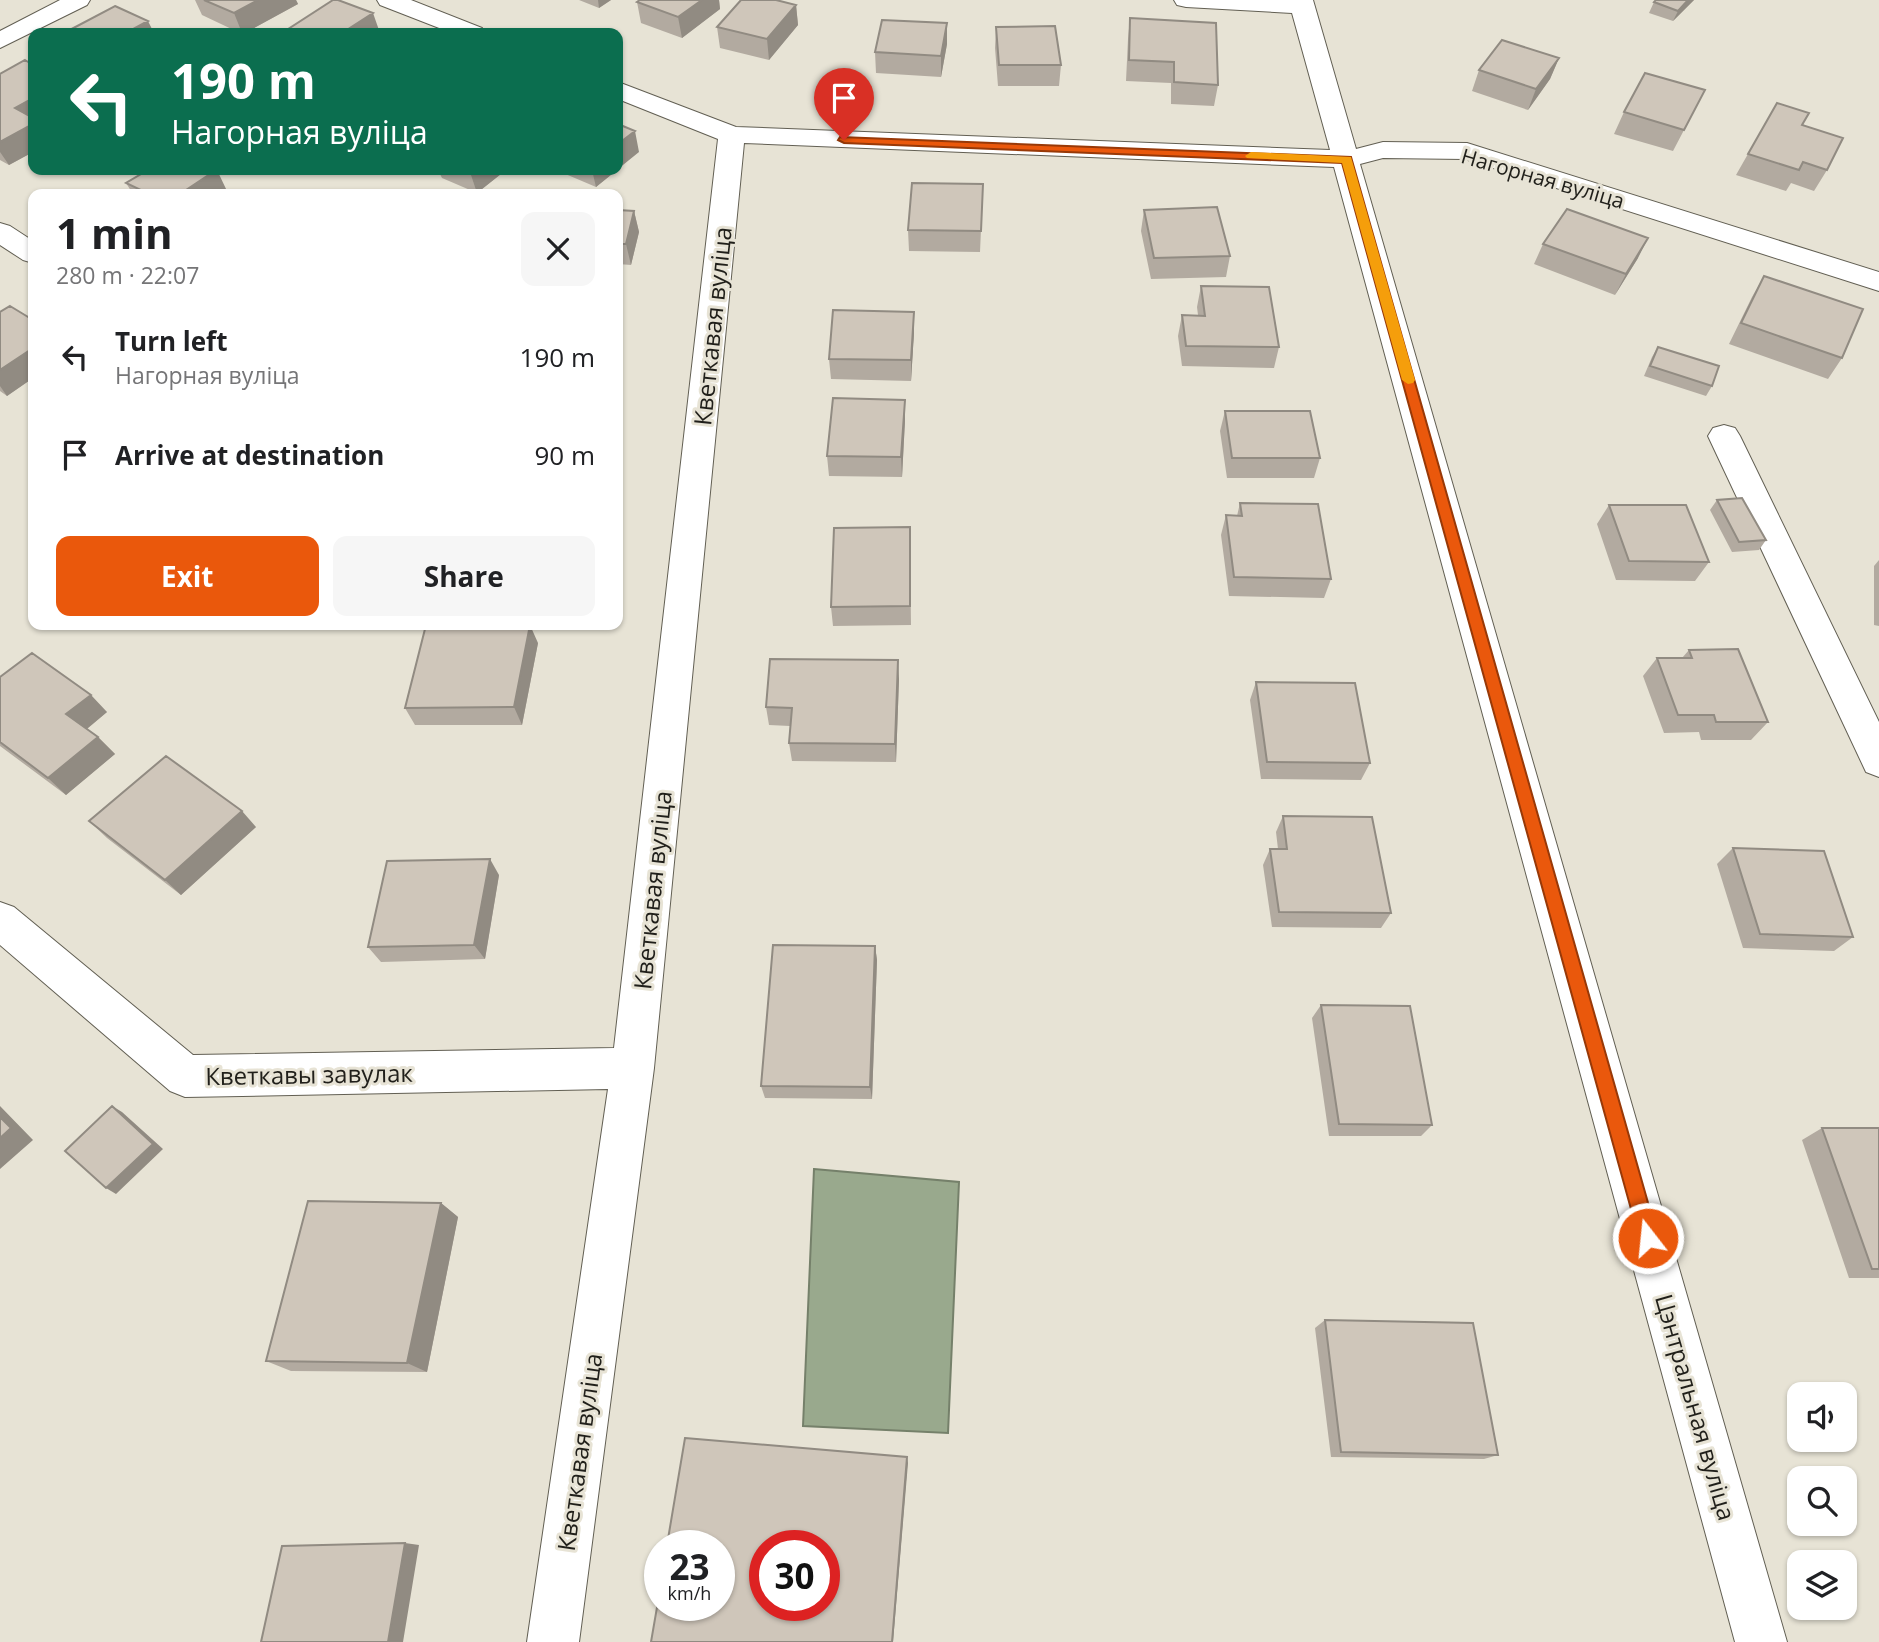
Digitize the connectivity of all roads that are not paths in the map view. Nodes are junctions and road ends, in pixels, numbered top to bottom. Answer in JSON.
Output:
{"nodes":[{"id":1,"x":78,"y":0,"type":"edge"},
{"id":2,"x":389,"y":0,"type":"edge"},
{"id":3,"x":1186,"y":0,"type":"edge"},
{"id":4,"x":1302,"y":3,"type":"edge"},
{"id":5,"x":460,"y":28,"type":"edge"},
{"id":6,"x":0,"y":41,"type":"edge"},
{"id":7,"x":623,"y":92,"type":"edge"},
{"id":8,"x":732,"y":135,"type":"junction"},
{"id":9,"x":1347,"y":159,"type":"junction"},
{"id":10,"x":0,"y":232,"type":"edge"},
{"id":11,"x":28,"y":251,"type":"edge"},
{"id":12,"x":1879,"y":282,"type":"edge"},
{"id":13,"x":1724,"y":436,"type":"dead end"},
{"id":14,"x":1876,"y":746,"type":"edge"},
{"id":15,"x":0,"y":920,"type":"edge"},
{"id":16,"x":633,"y":1068,"type":"junction"},
{"id":17,"x":553,"y":1642,"type":"edge"},
{"id":18,"x":1761,"y":1642,"type":"edge"}],
"edges":[{"from":1,"to":6,"type":"street"},
{"from":2,"to":5,"type":"street"},
{"from":3,"to":4,"type":"street"},
{"from":4,"to":9,"type":"street","name":"Цэнтральная вуліца"},
{"from":7,"to":8,"type":"street","name":"Нагорная вуліца"},
{"from":8,"to":9,"type":"street","name":"Нагорная вуліца"},
{"from":8,"to":16,"type":"street","name":"Кветкавая вуліца"},
{"from":9,"to":12,"type":"street","name":"Нагорная вуліца"},
{"from":9,"to":18,"type":"street","name":"Цэнтральная вуліца"},
{"from":10,"to":11,"type":"street"},
{"from":13,"to":14,"type":"street"},
{"from":15,"to":16,"type":"street","name":"Кветкавы завулак"},
{"from":16,"to":17,"type":"street","name":"Кветкавая вуліца"}]}
